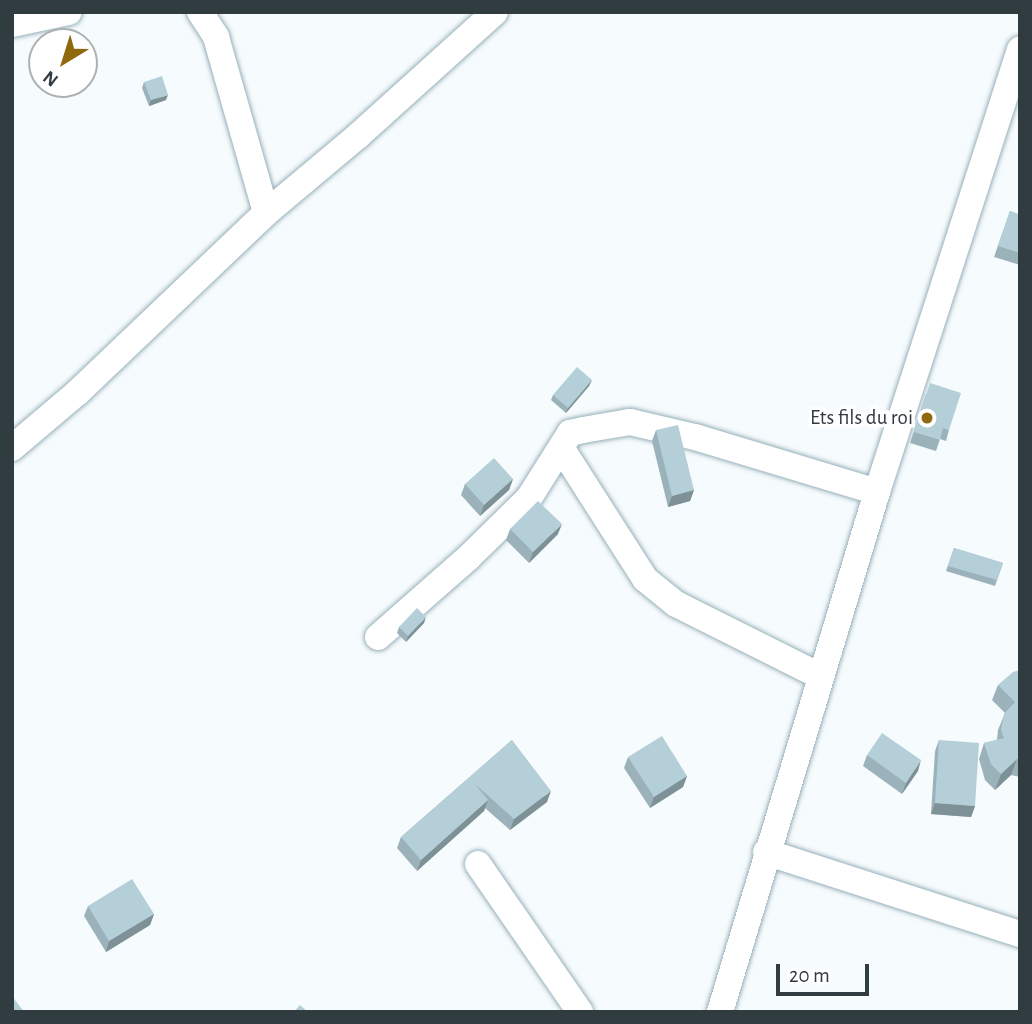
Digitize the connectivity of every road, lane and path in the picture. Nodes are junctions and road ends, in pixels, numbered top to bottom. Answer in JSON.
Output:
{"nodes":[{"id":1,"x":69,"y":12,"type":"edge"},
{"id":2,"x":200,"y":12,"type":"edge"},
{"id":3,"x":495,"y":12,"type":"edge"},
{"id":4,"x":12,"y":24,"type":"edge"},
{"id":5,"x":1018,"y":57,"type":"edge"},
{"id":6,"x":266,"y":213,"type":"junction"},
{"id":7,"x":12,"y":448,"type":"edge"},
{"id":8,"x":562,"y":449,"type":"junction"},
{"id":9,"x":877,"y":492,"type":"junction"},
{"id":10,"x":378,"y":637,"type":"dead end"},
{"id":11,"x":820,"y":676,"type":"junction"},
{"id":12,"x":766,"y":852,"type":"junction"},
{"id":13,"x":478,"y":864,"type":"dead end"},
{"id":14,"x":1020,"y":934,"type":"edge"},
{"id":15,"x":580,"y":1012,"type":"edge"},
{"id":16,"x":720,"y":1012,"type":"edge"}],
"edges":[{"from":1,"to":4,"type":"street"},
{"from":2,"to":6,"type":"street"},
{"from":3,"to":6,"type":"street"},
{"from":5,"to":9,"type":"street"},
{"from":6,"to":7,"type":"street"},
{"from":8,"to":9,"type":"street"},
{"from":8,"to":10,"type":"street"},
{"from":8,"to":11,"type":"street"},
{"from":9,"to":11,"type":"street"},
{"from":11,"to":12,"type":"street"},
{"from":12,"to":14,"type":"street"},
{"from":12,"to":16,"type":"street"},
{"from":13,"to":15,"type":"street"}]}
